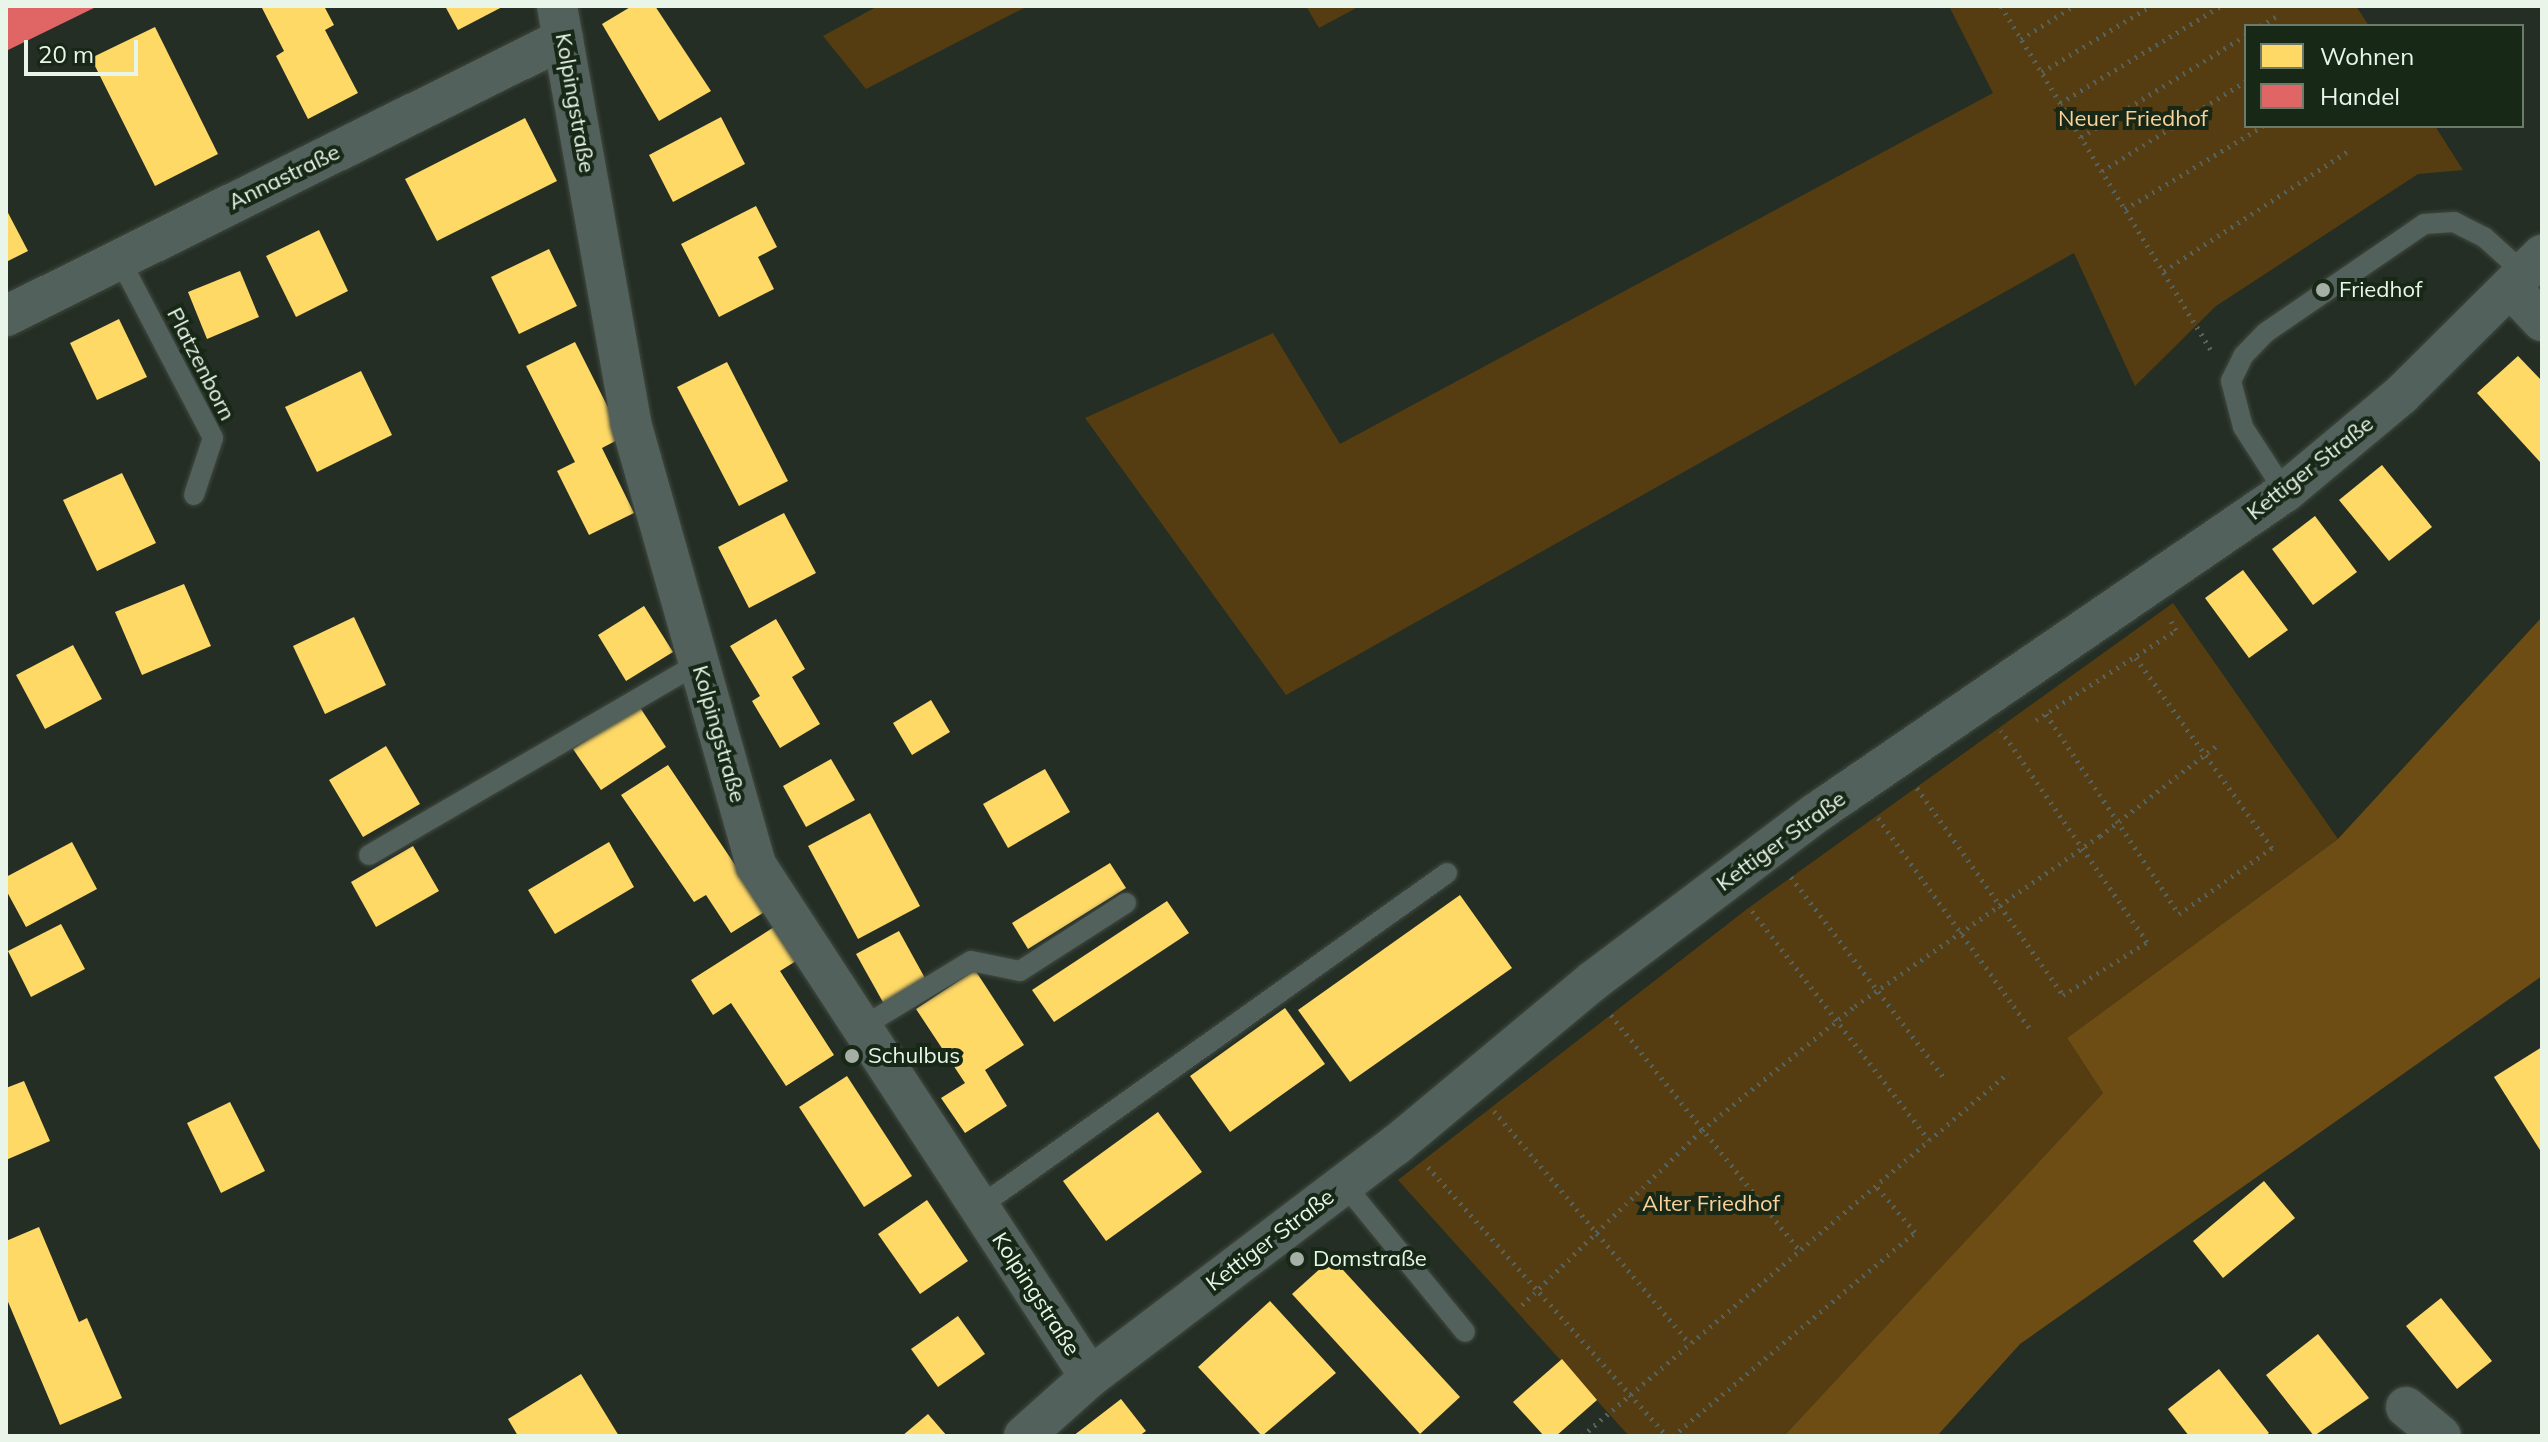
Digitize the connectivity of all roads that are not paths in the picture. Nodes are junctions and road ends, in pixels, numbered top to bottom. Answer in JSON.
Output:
{"nodes":[{"id":1,"x":560,"y":22,"type":"edge"},
{"id":2,"x":119,"y":258,"type":"junction"},
{"id":3,"x":2526,"y":272,"type":"edge"},
{"id":4,"x":6,"y":316,"type":"edge"},
{"id":5,"x":2542,"y":321,"type":"edge"},
{"id":6,"x":2285,"y":492,"type":"junction"},
{"id":7,"x":194,"y":495,"type":"dead end"},
{"id":8,"x":699,"y":663,"type":"junction"},
{"id":9,"x":369,"y":855,"type":"dead end"},
{"id":10,"x":1447,"y":873,"type":"dead end"},
{"id":11,"x":1126,"y":903,"type":"dead end"},
{"id":12,"x":862,"y":1027,"type":"junction"},
{"id":13,"x":1344,"y":1184,"type":"junction"},
{"id":14,"x":979,"y":1207,"type":"junction"},
{"id":15,"x":1465,"y":1332,"type":"dead end"},
{"id":16,"x":1090,"y":1377,"type":"junction"},
{"id":17,"x":2406,"y":1407,"type":"dead end"},
{"id":18,"x":1024,"y":1436,"type":"edge"},
{"id":19,"x":2441,"y":1436,"type":"edge"}],
"edges":[{"from":1,"to":2,"type":"street","name":"Annastraße"},
{"from":1,"to":8,"type":"street","name":"Kolpingstraße"},
{"from":2,"to":4,"type":"street","name":"Annastraße"},
{"from":2,"to":7,"type":"lane","name":"Platzenborn"},
{"from":3,"to":5,"type":"street"},
{"from":3,"to":6,"type":"street","name":"Kettiger Straße"},
{"from":3,"to":6,"type":"lane"},
{"from":6,"to":13,"type":"street","name":"Kettiger Straße"},
{"from":8,"to":9,"type":"lane"},
{"from":8,"to":12,"type":"street","name":"Kolpingstraße"},
{"from":10,"to":14,"type":"lane"},
{"from":11,"to":12,"type":"lane"},
{"from":12,"to":14,"type":"street","name":"Kolpingstraße"},
{"from":13,"to":15,"type":"lane"},
{"from":13,"to":16,"type":"street","name":"Kettiger Straße"},
{"from":14,"to":16,"type":"street","name":"Kolpingstraße"},
{"from":16,"to":18,"type":"street","name":"Kettiger Straße"},
{"from":17,"to":19,"type":"street"}]}
